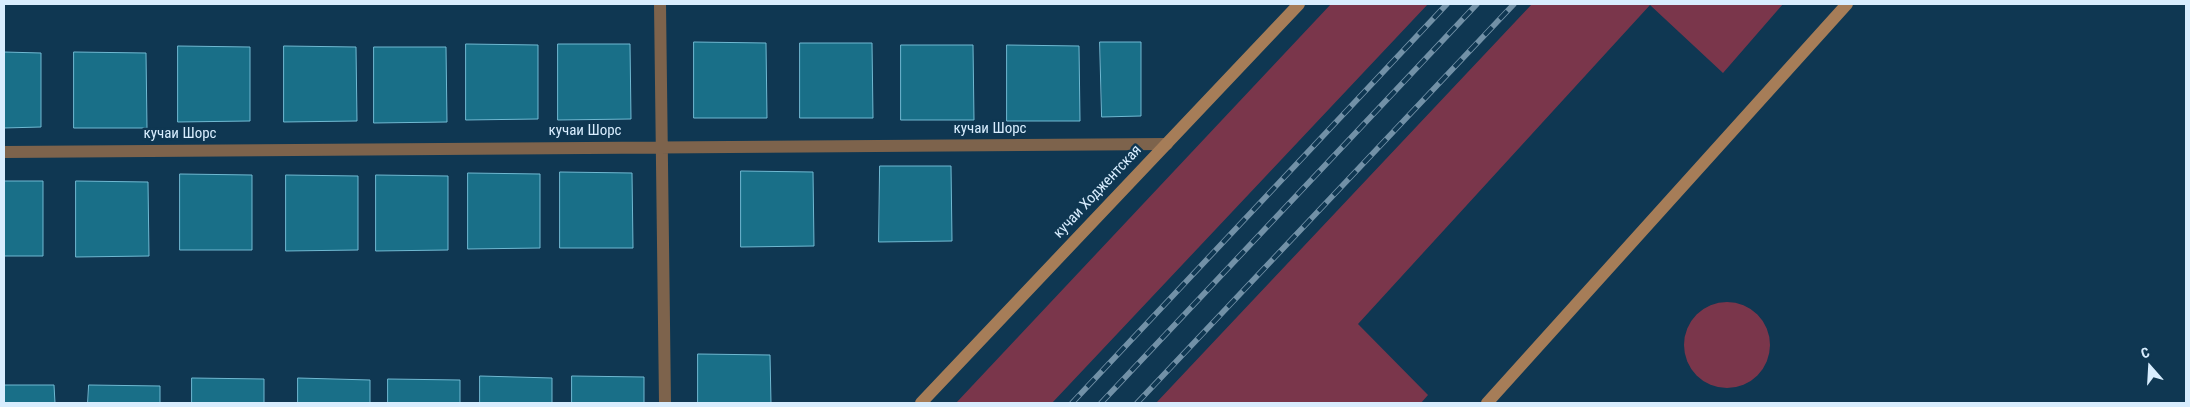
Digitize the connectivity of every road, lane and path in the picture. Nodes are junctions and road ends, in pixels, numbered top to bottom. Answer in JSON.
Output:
{"nodes":[{"id":1,"x":660,"y":4,"type":"edge"},
{"id":2,"x":1299,"y":4,"type":"edge"},
{"id":3,"x":1847,"y":4,"type":"edge"},
{"id":4,"x":1167,"y":144,"type":"junction"},
{"id":5,"x":661,"y":147,"type":"junction"},
{"id":6,"x":4,"y":152,"type":"edge"},
{"id":7,"x":665,"y":403,"type":"edge"},
{"id":8,"x":921,"y":403,"type":"edge"},
{"id":9,"x":1487,"y":403,"type":"edge"}],
"edges":[{"from":1,"to":5,"type":"street"},
{"from":2,"to":4,"type":"main road","name":"кучаи Ходжентская"},
{"from":3,"to":9,"type":"main road"},
{"from":4,"to":5,"type":"street","name":"кучаи Шорс"},
{"from":4,"to":8,"type":"main road","name":"кучаи Ходжентская"},
{"from":5,"to":6,"type":"street","name":"кучаи Шорс"},
{"from":5,"to":7,"type":"street"}]}
